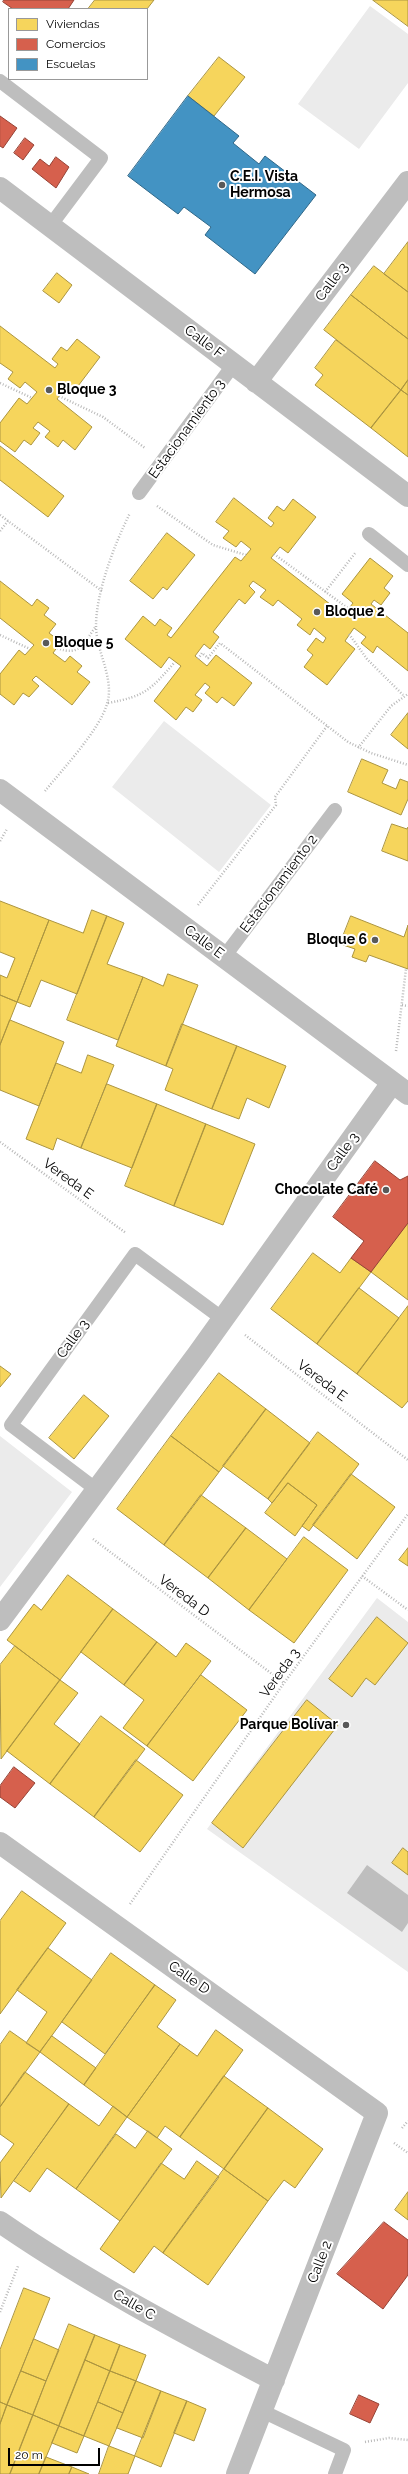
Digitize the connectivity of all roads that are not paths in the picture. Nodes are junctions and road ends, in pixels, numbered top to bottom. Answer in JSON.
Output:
{"nodes":[{"id":1,"x":0,"y":81,"type":"edge"},
{"id":2,"x":408,"y":182,"type":"edge"},
{"id":3,"x":0,"y":188,"type":"edge"},
{"id":4,"x":50,"y":226,"type":"junction"},
{"id":5,"x":234,"y":364,"type":"junction"},
{"id":6,"x":256,"y":382,"type":"junction"},
{"id":7,"x":139,"y":493,"type":"road end"},
{"id":8,"x":408,"y":496,"type":"edge"},
{"id":9,"x":369,"y":534,"type":"road end"},
{"id":10,"x":406,"y":560,"type":"edge"},
{"id":11,"x":0,"y":790,"type":"edge"},
{"id":12,"x":335,"y":810,"type":"dead end"},
{"id":13,"x":224,"y":957,"type":"junction"},
{"id":14,"x":400,"y":1089,"type":"edge"},
{"id":15,"x":223,"y":1319,"type":"junction"},
{"id":16,"x":97,"y":1490,"type":"junction"},
{"id":17,"x":0,"y":1620,"type":"edge"},
{"id":18,"x":0,"y":1843,"type":"edge"},
{"id":19,"x":378,"y":2112,"type":"joint"},
{"id":20,"x":0,"y":2222,"type":"edge"},
{"id":21,"x":274,"y":2380,"type":"junction"},
{"id":22,"x":262,"y":2411,"type":"junction"},
{"id":23,"x":237,"y":2474,"type":"edge"},
{"id":24,"x":335,"y":2474,"type":"edge"}],
"edges":[{"from":1,"to":4,"type":"lane"},
{"from":2,"to":6,"type":"street","name":"Calle 3"},
{"from":3,"to":4,"type":"street","name":"Calle F"},
{"from":4,"to":5,"type":"street","name":"Calle F"},
{"from":5,"to":6,"type":"street","name":"Calle F"},
{"from":5,"to":7,"type":"lane","name":"Estacionamiento 3"},
{"from":6,"to":8,"type":"street","name":"Calle F"},
{"from":9,"to":10,"type":"lane"},
{"from":11,"to":13,"type":"street","name":"Calle E"},
{"from":12,"to":13,"type":"lane","name":"Estacionamiento 2"},
{"from":13,"to":14,"type":"street","name":"Calle E"},
{"from":14,"to":15,"type":"street","name":"Calle 3"},
{"from":15,"to":16,"type":"street","name":"Calle 3"},
{"from":15,"to":16,"type":"lane","name":"Calle 3"},
{"from":16,"to":17,"type":"street","name":"Calle 3"},
{"from":18,"to":19,"type":"street","name":"Calle D"},
{"from":19,"to":21,"type":"street","name":"Calle 2"},
{"from":20,"to":21,"type":"street","name":"Calle C"},
{"from":21,"to":22,"type":"street","name":"Calle 2"},
{"from":22,"to":23,"type":"street","name":"Calle 2"},
{"from":22,"to":24,"type":"lane"}]}
